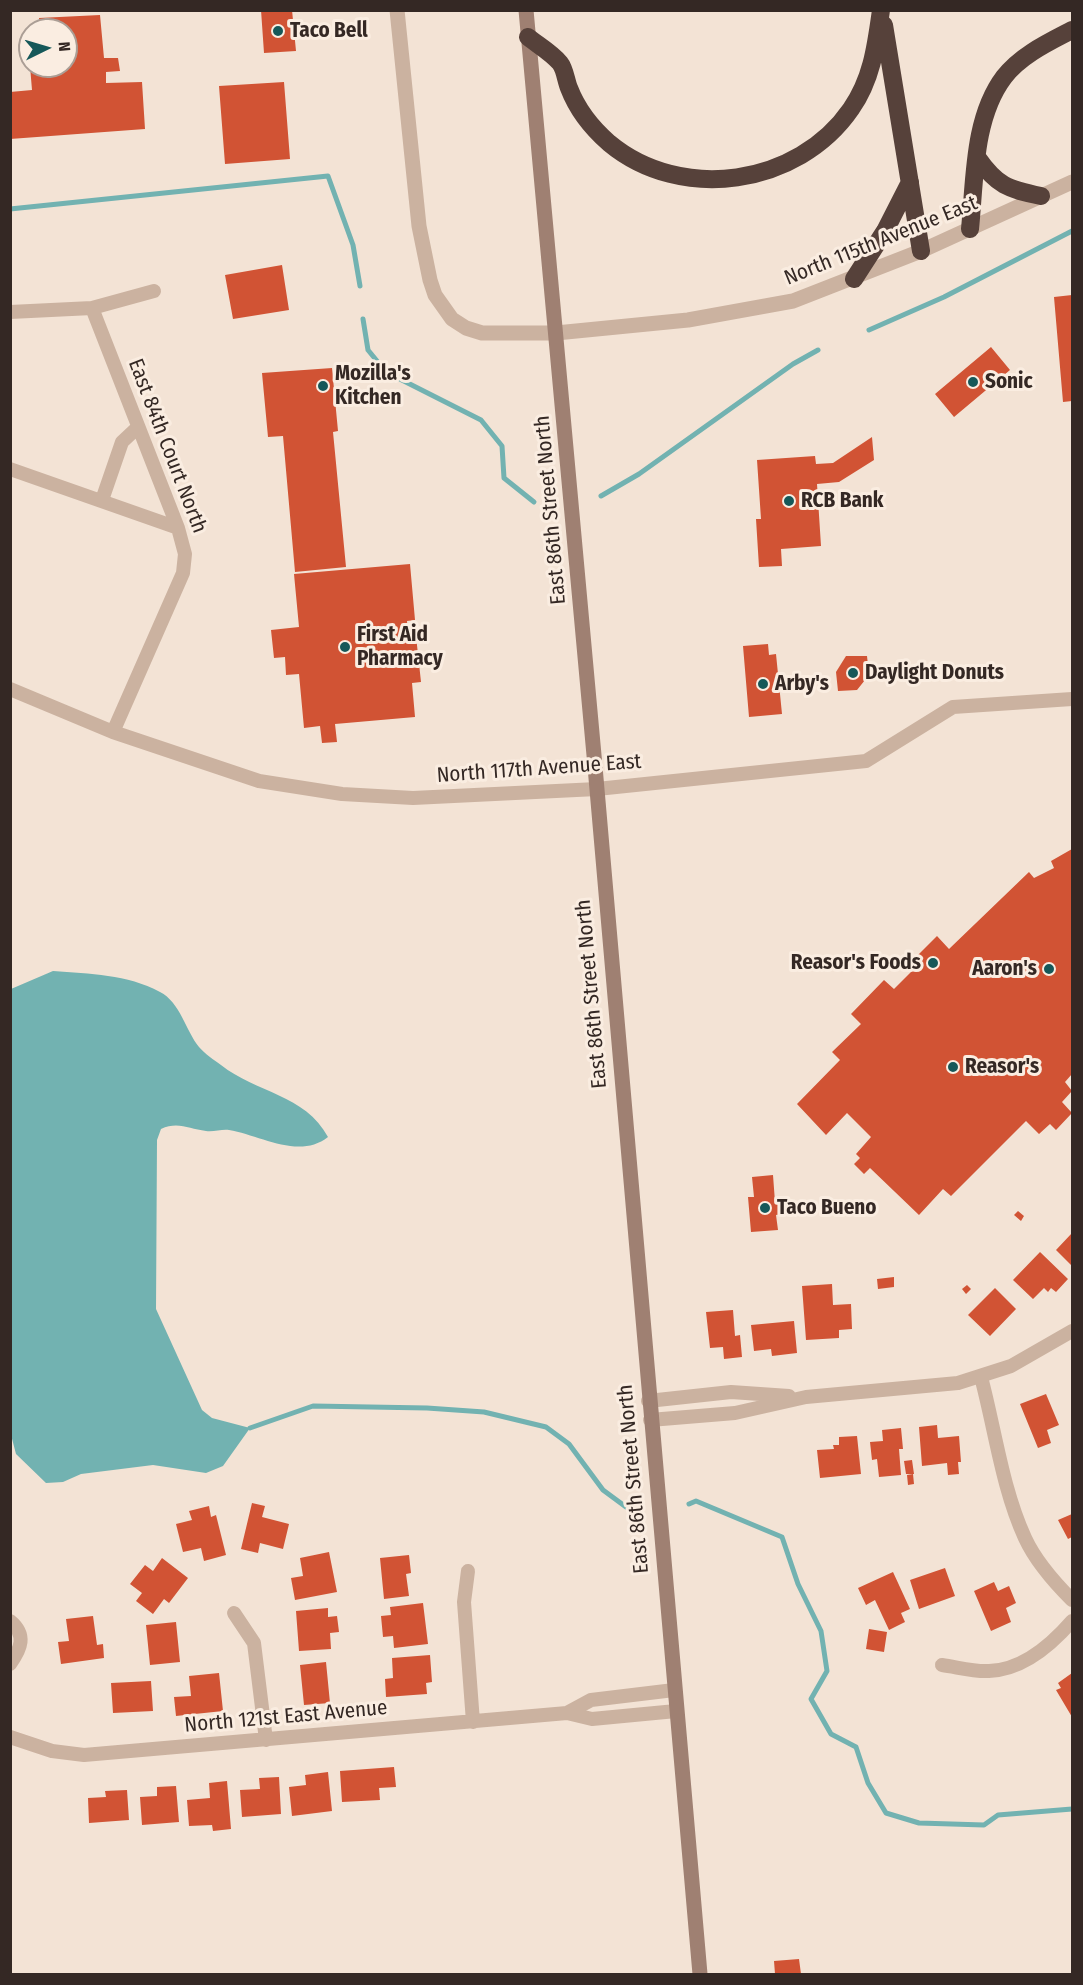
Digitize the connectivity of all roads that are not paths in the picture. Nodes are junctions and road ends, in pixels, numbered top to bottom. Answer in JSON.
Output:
{"nodes":[{"id":1,"x":398,"y":10,"type":"edge"},
{"id":2,"x":526,"y":10,"type":"edge"},
{"id":3,"x":881,"y":10,"type":"edge"},
{"id":4,"x":1072,"y":30,"type":"edge"},
{"id":5,"x":528,"y":37,"type":"junction"},
{"id":6,"x":977,"y":157,"type":"junction"},
{"id":7,"x":910,"y":182,"type":"junction"},
{"id":8,"x":1072,"y":182,"type":"edge"},
{"id":9,"x":1041,"y":196,"type":"junction"},
{"id":10,"x":970,"y":229,"type":"junction"},
{"id":11,"x":921,"y":251,"type":"junction"},
{"id":12,"x":854,"y":279,"type":"junction"},
{"id":13,"x":154,"y":291,"type":"dead end"},
{"id":14,"x":92,"y":308,"type":"junction"},
{"id":15,"x":10,"y":312,"type":"edge"},
{"id":16,"x":556,"y":333,"type":"junction"},
{"id":17,"x":138,"y":427,"type":"junction"},
{"id":18,"x":10,"y":469,"type":"edge"},
{"id":19,"x":102,"y":500,"type":"junction"},
{"id":20,"x":178,"y":528,"type":"junction"},
{"id":21,"x":10,"y":689,"type":"edge"},
{"id":22,"x":1072,"y":699,"type":"edge"},
{"id":23,"x":113,"y":732,"type":"junction"},
{"id":24,"x":597,"y":789,"type":"junction"},
{"id":25,"x":1072,"y":1331,"type":"edge"},
{"id":26,"x":981,"y":1377,"type":"junction"},
{"id":27,"x":806,"y":1397,"type":"junction"},
{"id":28,"x":648,"y":1401,"type":"junction"},
{"id":29,"x":650,"y":1420,"type":"junction"},
{"id":30,"x":468,"y":1571,"type":"dead end"},
{"id":31,"x":1072,"y":1600,"type":"edge"},
{"id":32,"x":234,"y":1613,"type":"dead end"},
{"id":33,"x":10,"y":1621,"type":"edge"},
{"id":34,"x":1072,"y":1621,"type":"edge"},
{"id":35,"x":10,"y":1664,"type":"edge"},
{"id":36,"x":942,"y":1665,"type":"dead end"},
{"id":37,"x":674,"y":1690,"type":"junction"},
{"id":38,"x":676,"y":1711,"type":"junction"},
{"id":39,"x":567,"y":1713,"type":"junction"},
{"id":40,"x":474,"y":1722,"type":"junction"},
{"id":41,"x":10,"y":1737,"type":"edge"},
{"id":42,"x":266,"y":1740,"type":"junction"},
{"id":43,"x":700,"y":1974,"type":"edge"}],
"edges":[{"from":1,"to":16,"type":"street","name":"North 115th Avenue East"},
{"from":2,"to":5,"type":"main road","name":"East 86th Street North"},
{"from":3,"to":5,"type":"highway"},
{"from":3,"to":7,"type":"highway"},
{"from":4,"to":6,"type":"highway"},
{"from":5,"to":16,"type":"main road","name":"East 86th Street North"},
{"from":6,"to":9,"type":"highway"},
{"from":6,"to":10,"type":"highway"},
{"from":7,"to":11,"type":"highway"},
{"from":7,"to":12,"type":"highway"},
{"from":8,"to":9,"type":"street","name":"North 115th Avenue East"},
{"from":9,"to":10,"type":"street","name":"North 115th Avenue East"},
{"from":10,"to":11,"type":"street","name":"North 115th Avenue East"},
{"from":11,"to":12,"type":"street","name":"North 115th Avenue East"},
{"from":12,"to":16,"type":"street","name":"North 115th Avenue East"},
{"from":13,"to":14,"type":"street"},
{"from":14,"to":15,"type":"street"},
{"from":14,"to":17,"type":"street","name":"East 84th Court North"},
{"from":16,"to":24,"type":"main road","name":"East 86th Street North"},
{"from":17,"to":19,"type":"street"},
{"from":17,"to":20,"type":"street","name":"East 84th Court North"},
{"from":18,"to":19,"type":"street"},
{"from":19,"to":20,"type":"street"},
{"from":20,"to":23,"type":"street","name":"East 84th Court North"},
{"from":21,"to":23,"type":"street","name":"North 117th Avenue East"},
{"from":22,"to":24,"type":"street","name":"North 117th Avenue East"},
{"from":23,"to":24,"type":"street","name":"North 117th Avenue East"},
{"from":24,"to":28,"type":"main road","name":"East 86th Street North"},
{"from":25,"to":26,"type":"street"},
{"from":26,"to":27,"type":"street"},
{"from":26,"to":31,"type":"street"},
{"from":27,"to":28,"type":"street"},
{"from":27,"to":29,"type":"street"},
{"from":28,"to":29,"type":"main road","name":"East 86th Street North"},
{"from":29,"to":37,"type":"main road","name":"East 86th Street North"},
{"from":30,"to":40,"type":"street"},
{"from":32,"to":42,"type":"street"},
{"from":33,"to":35,"type":"street"},
{"from":34,"to":36,"type":"street"},
{"from":37,"to":38,"type":"main road","name":"East 86th Street North"},
{"from":37,"to":39,"type":"street","name":"North 121st East Avenue"},
{"from":38,"to":39,"type":"street","name":"North 121st East Avenue"},
{"from":38,"to":43,"type":"main road","name":"East 86th Street North"},
{"from":39,"to":40,"type":"street","name":"North 121st East Avenue"},
{"from":40,"to":42,"type":"street","name":"North 121st East Avenue"},
{"from":41,"to":42,"type":"street","name":"North 121st East Avenue"}]}
